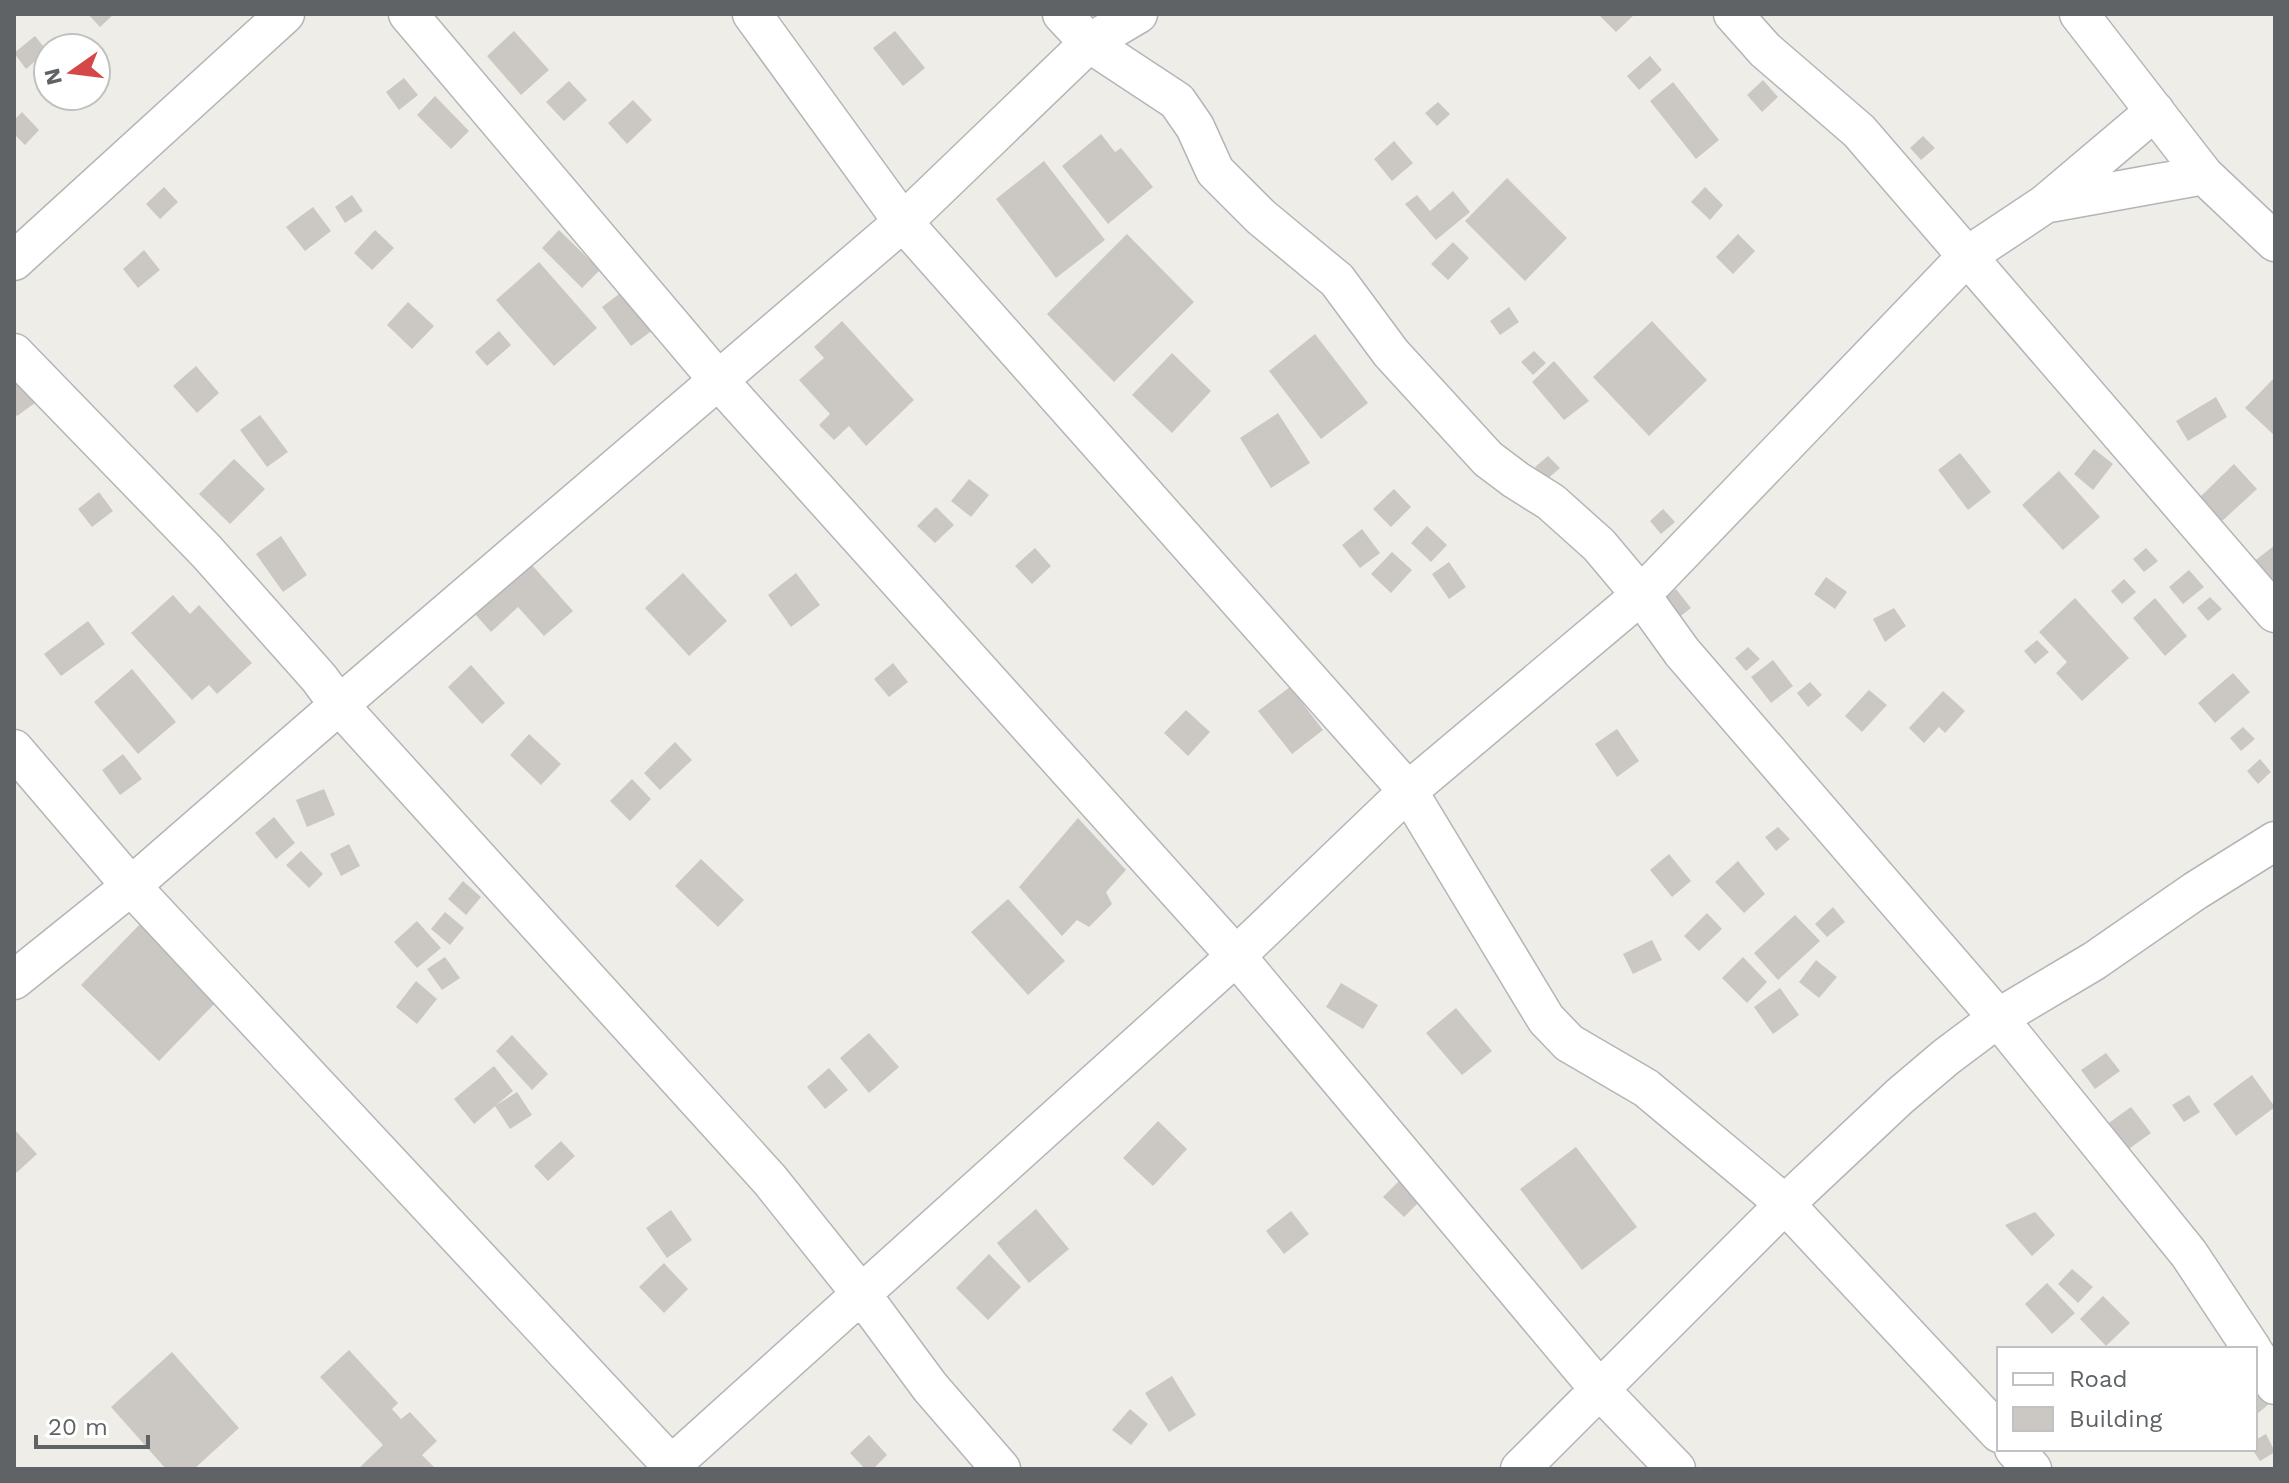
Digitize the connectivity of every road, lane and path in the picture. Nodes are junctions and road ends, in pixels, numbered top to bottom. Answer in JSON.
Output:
{"nodes":[{"id":1,"x":285,"y":14,"type":"edge"},
{"id":2,"x":408,"y":14,"type":"edge"},
{"id":3,"x":752,"y":14,"type":"edge"},
{"id":4,"x":1062,"y":14,"type":"edge"},
{"id":5,"x":1138,"y":14,"type":"edge"},
{"id":6,"x":1733,"y":14,"type":"edge"},
{"id":7,"x":2079,"y":14,"type":"edge"},
{"id":8,"x":1089,"y":43,"type":"junction"},
{"id":9,"x":2155,"y":111,"type":"junction"},
{"id":10,"x":2204,"y":175,"type":"junction"},
{"id":11,"x":2045,"y":204,"type":"junction"},
{"id":12,"x":903,"y":222,"type":"junction"},
{"id":13,"x":2275,"y":242,"type":"edge"},
{"id":14,"x":1967,"y":256,"type":"junction"},
{"id":15,"x":14,"y":261,"type":"edge"},
{"id":16,"x":14,"y":353,"type":"edge"},
{"id":17,"x":719,"y":381,"type":"junction"},
{"id":18,"x":1641,"y":595,"type":"junction"},
{"id":19,"x":2275,"y":613,"type":"edge"},
{"id":20,"x":339,"y":705,"type":"junction"},
{"id":21,"x":14,"y":749,"type":"edge"},
{"id":22,"x":1408,"y":791,"type":"junction"},
{"id":23,"x":2275,"y":841,"type":"edge"},
{"id":24,"x":131,"y":886,"type":"junction"},
{"id":25,"x":1236,"y":956,"type":"junction"},
{"id":26,"x":14,"y":980,"type":"edge"},
{"id":27,"x":1998,"y":1018,"type":"junction"},
{"id":28,"x":1785,"y":1204,"type":"junction"},
{"id":29,"x":862,"y":1295,"type":"junction"},
{"id":30,"x":2251,"y":1347,"type":"edge"},
{"id":31,"x":2257,"y":1357,"type":"edge"},
{"id":32,"x":2275,"y":1385,"type":"edge"},
{"id":33,"x":1600,"y":1390,"type":"junction"},
{"id":34,"x":1997,"y":1431,"type":"edge"},
{"id":35,"x":2016,"y":1451,"type":"edge"},
{"id":36,"x":671,"y":1468,"type":"edge"},
{"id":37,"x":1001,"y":1469,"type":"edge"},
{"id":38,"x":1520,"y":1469,"type":"edge"},
{"id":39,"x":1676,"y":1469,"type":"edge"},
{"id":40,"x":2032,"y":1469,"type":"edge"}],
"edges":[{"from":1,"to":15,"type":"street"},
{"from":2,"to":17,"type":"street"},
{"from":3,"to":12,"type":"street"},
{"from":4,"to":8,"type":"street"},
{"from":5,"to":8,"type":"street"},
{"from":6,"to":14,"type":"street"},
{"from":7,"to":9,"type":"street"},
{"from":8,"to":12,"type":"street"},
{"from":8,"to":18,"type":"street"},
{"from":9,"to":10,"type":"street"},
{"from":9,"to":11,"type":"street"},
{"from":10,"to":11,"type":"street"},
{"from":10,"to":13,"type":"street"},
{"from":11,"to":14,"type":"street"},
{"from":12,"to":17,"type":"street"},
{"from":12,"to":22,"type":"street"},
{"from":14,"to":18,"type":"street"},
{"from":14,"to":19,"type":"street"},
{"from":16,"to":20,"type":"street"},
{"from":17,"to":20,"type":"street"},
{"from":17,"to":25,"type":"street"},
{"from":18,"to":22,"type":"street"},
{"from":18,"to":27,"type":"street"},
{"from":20,"to":24,"type":"street"},
{"from":20,"to":29,"type":"street"},
{"from":21,"to":24,"type":"street"},
{"from":22,"to":25,"type":"street"},
{"from":22,"to":28,"type":"street"},
{"from":23,"to":27,"type":"street"},
{"from":24,"to":26,"type":"street"},
{"from":24,"to":36,"type":"street"},
{"from":25,"to":29,"type":"street"},
{"from":25,"to":33,"type":"street"},
{"from":27,"to":28,"type":"street"},
{"from":27,"to":30,"type":"street"},
{"from":28,"to":33,"type":"street"},
{"from":28,"to":34,"type":"street"},
{"from":29,"to":36,"type":"street"},
{"from":29,"to":37,"type":"street"},
{"from":31,"to":32,"type":"street"},
{"from":33,"to":38,"type":"street"},
{"from":33,"to":39,"type":"street"},
{"from":35,"to":40,"type":"street"}]}
